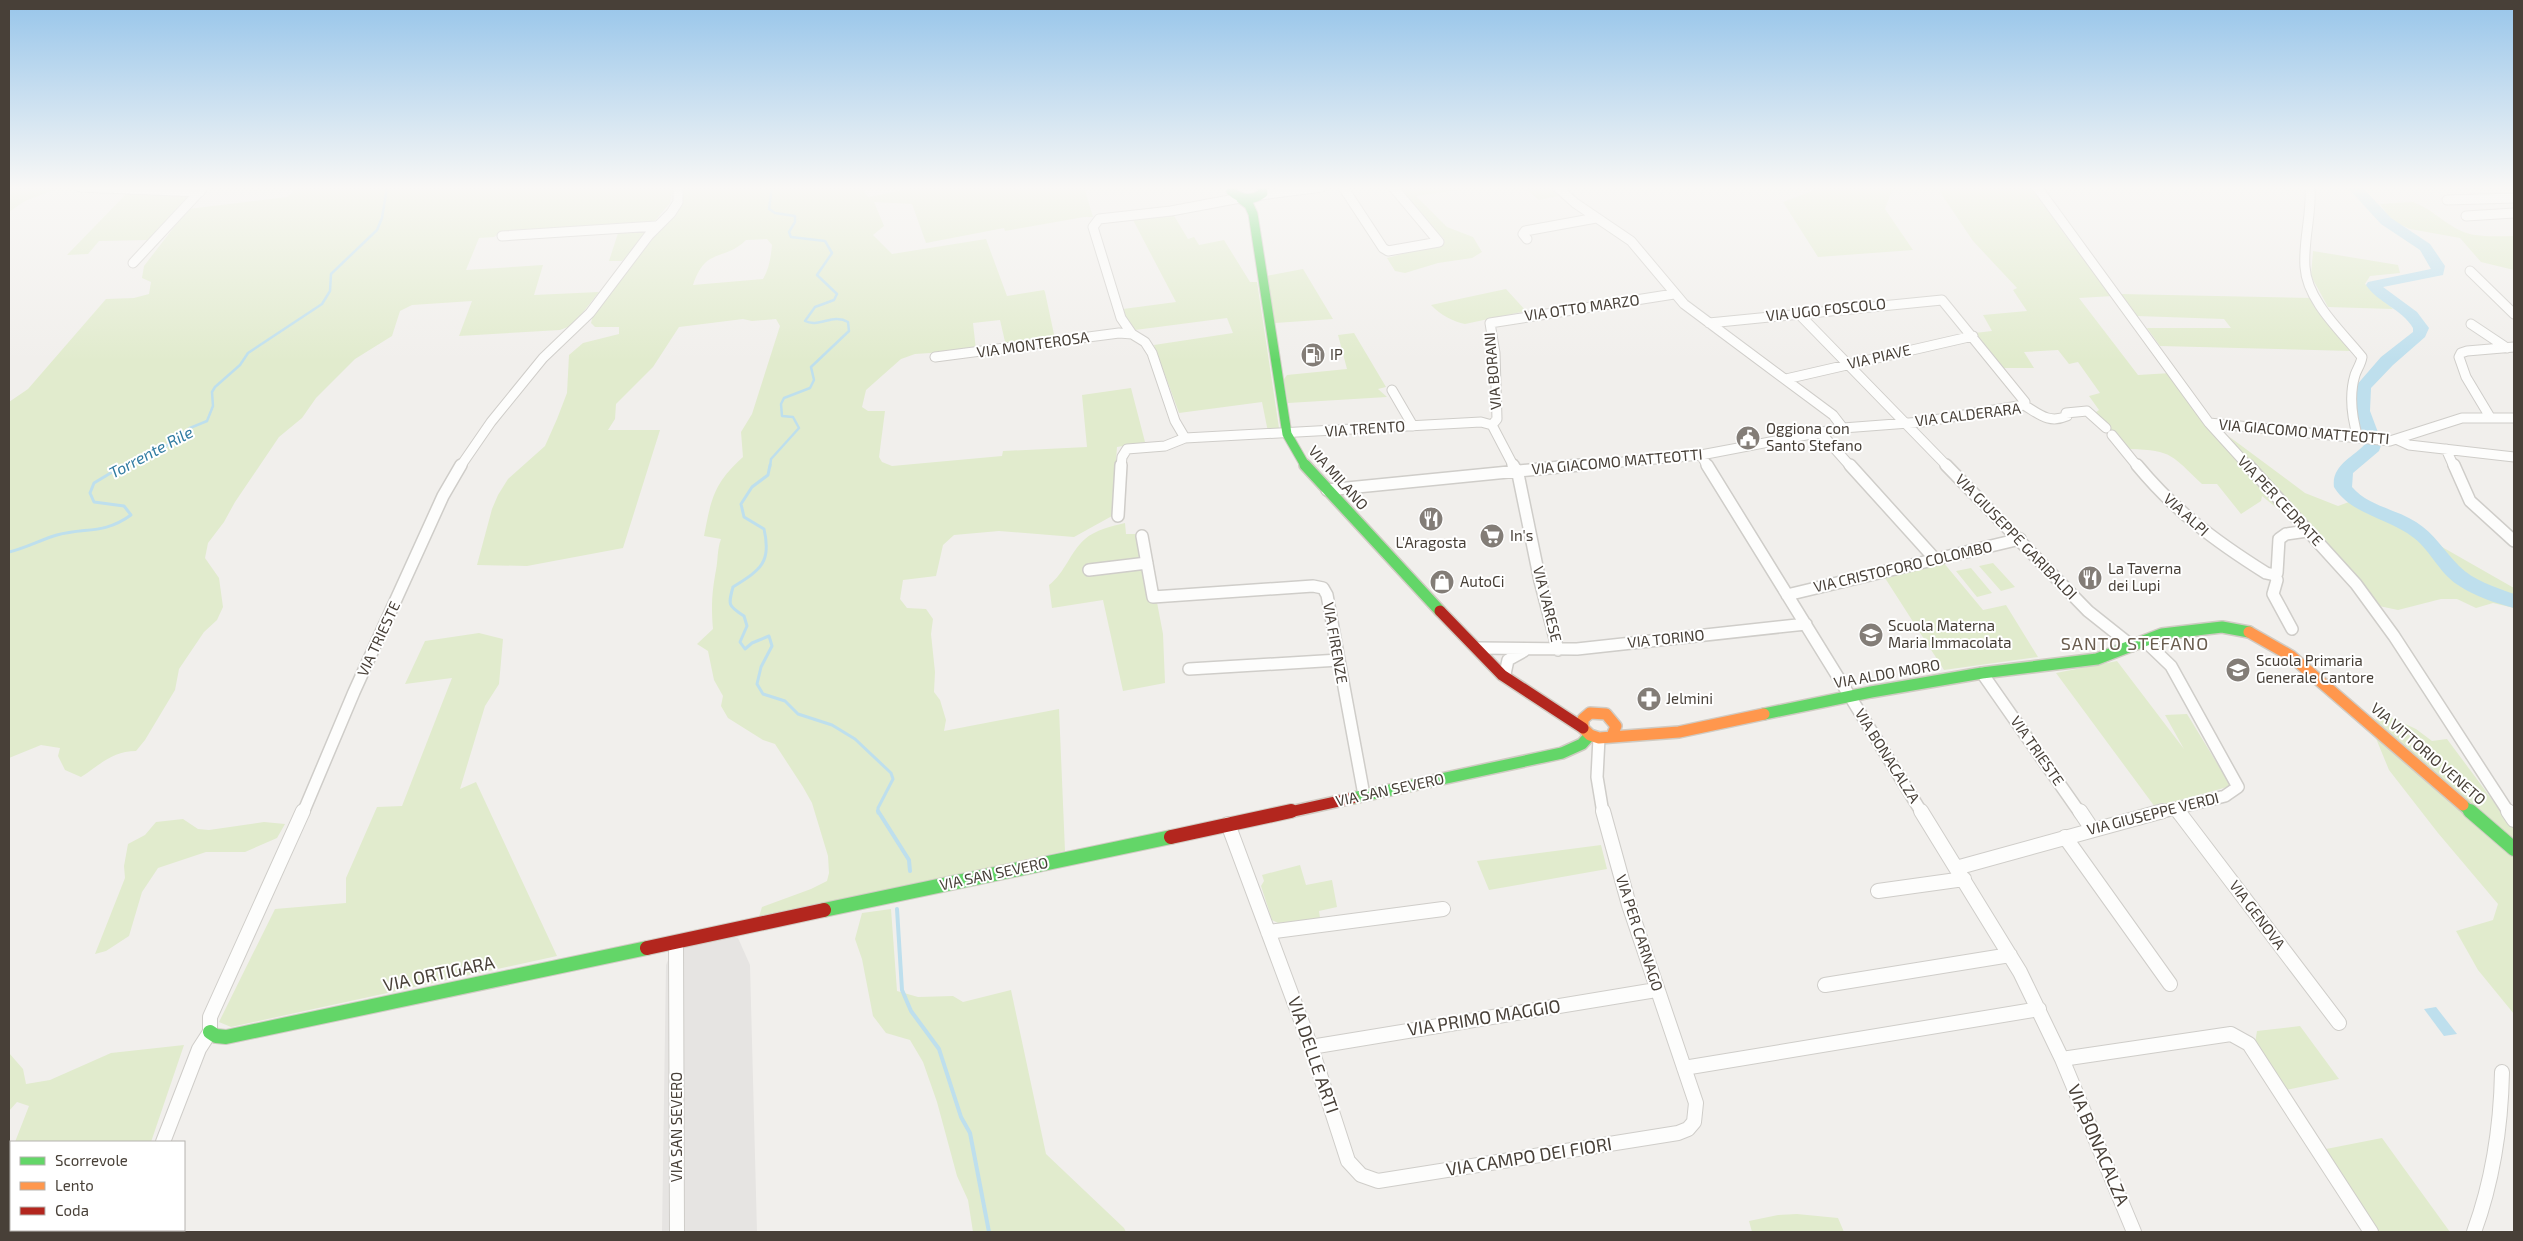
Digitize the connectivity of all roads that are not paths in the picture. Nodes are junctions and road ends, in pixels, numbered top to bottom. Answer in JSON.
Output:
{"nodes":[{"id":1,"x":150,"y":245,"type":"edge"},
{"id":2,"x":642,"y":245,"type":"edge"},
{"id":3,"x":1099,"y":245,"type":"edge"},
{"id":4,"x":1258,"y":245,"type":"edge"},
{"id":5,"x":1381,"y":245,"type":"edge"},
{"id":6,"x":1422,"y":245,"type":"edge"},
{"id":7,"x":1634,"y":245,"type":"edge"},
{"id":8,"x":2077,"y":245,"type":"edge"},
{"id":9,"x":2308,"y":245,"type":"edge"},
{"id":10,"x":133,"y":263,"type":"dead end"},
{"id":11,"x":2470,"y":271,"type":"dead end"},
{"id":12,"x":1674,"y":294,"type":"junction"},
{"id":13,"x":1798,"y":313,"type":"junction"},
{"id":14,"x":2514,"y":314,"type":"edge"},
{"id":15,"x":1490,"y":323,"type":"joint"},
{"id":16,"x":1709,"y":323,"type":"junction"},
{"id":17,"x":2471,"y":324,"type":"dead end"},
{"id":18,"x":1132,"y":334,"type":"junction"},
{"id":19,"x":1973,"y":336,"type":"junction"},
{"id":20,"x":2511,"y":347,"type":"edge"},
{"id":21,"x":934,"y":357,"type":"dead end"},
{"id":22,"x":1848,"y":365,"type":"junction"},
{"id":23,"x":1786,"y":379,"type":"junction"},
{"id":24,"x":1392,"y":390,"type":"dead end"},
{"id":25,"x":2024,"y":405,"type":"junction"},
{"id":26,"x":2490,"y":417,"type":"junction"},
{"id":27,"x":2514,"y":418,"type":"edge"},
{"id":28,"x":1904,"y":423,"type":"junction"},
{"id":29,"x":2210,"y":423,"type":"junction"},
{"id":30,"x":1492,"y":425,"type":"junction"},
{"id":31,"x":1413,"y":426,"type":"junction"},
{"id":32,"x":1843,"y":428,"type":"junction"},
{"id":33,"x":2109,"y":431,"type":"joint"},
{"id":34,"x":1820,"y":432,"type":"junction"},
{"id":35,"x":1287,"y":434,"type":"junction"},
{"id":36,"x":1185,"y":438,"type":"junction"},
{"id":37,"x":2362,"y":439,"type":"junction"},
{"id":38,"x":2398,"y":440,"type":"junction"},
{"id":39,"x":2446,"y":450,"type":"junction"},
{"id":40,"x":1701,"y":456,"type":"junction"},
{"id":41,"x":2514,"y":457,"type":"edge"},
{"id":42,"x":1516,"y":471,"type":"junction"},
{"id":43,"x":1327,"y":490,"type":"junction"},
{"id":44,"x":1118,"y":516,"type":"dead end"},
{"id":45,"x":2308,"y":531,"type":"junction"},
{"id":46,"x":1142,"y":536,"type":"dead end"},
{"id":47,"x":2020,"y":539,"type":"junction"},
{"id":48,"x":2514,"y":541,"type":"edge"},
{"id":49,"x":1935,"y":559,"type":"junction"},
{"id":50,"x":1147,"y":563,"type":"junction"},
{"id":51,"x":1089,"y":570,"type":"dead end"},
{"id":52,"x":2274,"y":575,"type":"junction"},
{"id":53,"x":1787,"y":594,"type":"junction"},
{"id":54,"x":1806,"y":624,"type":"junction"},
{"id":55,"x":2292,"y":629,"type":"dead end"},
{"id":56,"x":2145,"y":641,"type":"junction"},
{"id":57,"x":1473,"y":645,"type":"junction"},
{"id":58,"x":2132,"y":646,"type":"junction"},
{"id":59,"x":1526,"y":650,"type":"junction"},
{"id":60,"x":1558,"y":650,"type":"junction"},
{"id":61,"x":1338,"y":660,"type":"junction"},
{"id":62,"x":1189,"y":669,"type":"dead end"},
{"id":63,"x":1982,"y":673,"type":"junction"},
{"id":64,"x":1505,"y":674,"type":"junction"},
{"id":65,"x":1516,"y":684,"type":"junction"},
{"id":66,"x":1850,"y":696,"type":"junction"},
{"id":67,"x":1536,"y":697,"type":"junction"},
{"id":68,"x":1590,"y":713,"type":"junction"},
{"id":69,"x":1736,"y":718,"type":"junction"},
{"id":70,"x":1613,"y":720,"type":"junction"},
{"id":71,"x":1596,"y":734,"type":"junction"},
{"id":72,"x":1364,"y":795,"type":"junction"},
{"id":73,"x":2176,"y":808,"type":"junction"},
{"id":74,"x":2514,"y":820,"type":"edge"},
{"id":75,"x":1228,"y":824,"type":"junction"},
{"id":76,"x":2092,"y":829,"type":"junction"},
{"id":77,"x":2066,"y":837,"type":"junction"},
{"id":78,"x":2514,"y":848,"type":"edge"},
{"id":79,"x":1960,"y":874,"type":"junction"},
{"id":80,"x":1878,"y":891,"type":"dead end"},
{"id":81,"x":1443,"y":909,"type":"dead end"},
{"id":82,"x":1268,"y":932,"type":"junction"},
{"id":83,"x":676,"y":943,"type":"junction"},
{"id":84,"x":2010,"y":955,"type":"junction"},
{"id":85,"x":2170,"y":984,"type":"dead end"},
{"id":86,"x":1825,"y":985,"type":"dead end"},
{"id":87,"x":1656,"y":990,"type":"junction"},
{"id":88,"x":2038,"y":1009,"type":"junction"},
{"id":89,"x":2339,"y":1023,"type":"dead end"},
{"id":90,"x":210,"y":1032,"type":"junction"},
{"id":91,"x":1311,"y":1047,"type":"junction"},
{"id":92,"x":2062,"y":1059,"type":"junction"},
{"id":93,"x":1684,"y":1068,"type":"junction"},
{"id":94,"x":2502,"y":1072,"type":"dead end"},
{"id":95,"x":1696,"y":1124,"type":"joint"},
{"id":96,"x":164,"y":1141,"type":"edge"},
{"id":97,"x":1361,"y":1175,"type":"joint"},
{"id":98,"x":676,"y":1232,"type":"edge"},
{"id":99,"x":2134,"y":1232,"type":"edge"},
{"id":100,"x":2372,"y":1232,"type":"edge"},
{"id":101,"x":2474,"y":1232,"type":"edge"}],
"edges":[{"from":1,"to":10,"type":"street"},
{"from":2,"to":90,"type":"street","name":"VIA TRIESTE"},
{"from":3,"to":18,"type":"street"},
{"from":4,"to":35,"type":"street","name":"VIA MILANO"},
{"from":5,"to":6,"type":"street"},
{"from":7,"to":12,"type":"street"},
{"from":8,"to":29,"type":"street","name":"VIA PER CEDRATE"},
{"from":9,"to":37,"type":"street"},
{"from":11,"to":14,"type":"street"},
{"from":12,"to":15,"type":"street","name":"VIA OTTO MARZO"},
{"from":12,"to":16,"type":"street"},
{"from":13,"to":16,"type":"street","name":"VIA UGO FOSCOLO"},
{"from":13,"to":19,"type":"street","name":"VIA UGO FOSCOLO"},
{"from":13,"to":22,"type":"street","name":"VIA GIUSEPPE GARIBALDI"},
{"from":15,"to":30,"type":"street","name":"VIA BORANI"},
{"from":16,"to":23,"type":"street"},
{"from":17,"to":20,"type":"street"},
{"from":18,"to":21,"type":"street","name":"VIA MONTEROSA"},
{"from":18,"to":36,"type":"street"},
{"from":19,"to":22,"type":"street","name":"VIA PIAVE"},
{"from":19,"to":25,"type":"street"},
{"from":20,"to":26,"type":"street"},
{"from":22,"to":23,"type":"street","name":"VIA PIAVE"},
{"from":22,"to":28,"type":"street","name":"VIA GIUSEPPE GARIBALDI"},
{"from":23,"to":32,"type":"street"},
{"from":24,"to":31,"type":"street","name":"VIA TRENTO"},
{"from":25,"to":28,"type":"street","name":"VIA CALDERARA"},
{"from":25,"to":33,"type":"street","name":"VIA CALDERARA"},
{"from":26,"to":27,"type":"street","name":"VIA GIACOMO MATTEOTTI"},
{"from":26,"to":38,"type":"street","name":"VIA GIACOMO MATTEOTTI"},
{"from":28,"to":32,"type":"street","name":"VIA GIACOMO MATTEOTTI"},
{"from":28,"to":47,"type":"street","name":"VIA GIUSEPPE GARIBALDI"},
{"from":29,"to":37,"type":"street","name":"VIA GIACOMO MATTEOTTI"},
{"from":29,"to":45,"type":"street","name":"VIA PER CEDRATE"},
{"from":30,"to":31,"type":"street","name":"VIA TRENTO"},
{"from":30,"to":42,"type":"street","name":"VIA BORANI"},
{"from":31,"to":35,"type":"street","name":"VIA TRENTO"},
{"from":32,"to":34,"type":"street","name":"VIA GIACOMO MATTEOTTI"},
{"from":33,"to":52,"type":"street","name":"VIA ALPI"},
{"from":34,"to":40,"type":"street","name":"VIA GIACOMO MATTEOTTI"},
{"from":34,"to":49,"type":"street"},
{"from":35,"to":36,"type":"street"},
{"from":35,"to":43,"type":"street","name":"VIA MILANO"},
{"from":36,"to":44,"type":"street"},
{"from":37,"to":38,"type":"street","name":"VIA GIACOMO MATTEOTTI"},
{"from":38,"to":39,"type":"street"},
{"from":39,"to":41,"type":"street"},
{"from":39,"to":48,"type":"street"},
{"from":40,"to":42,"type":"street","name":"VIA GIACOMO MATTEOTTI"},
{"from":40,"to":53,"type":"street","name":"VIA BONACALZA"},
{"from":42,"to":43,"type":"street","name":"VIA GIACOMO MATTEOTTI"},
{"from":42,"to":60,"type":"street","name":"VIA VARESE"},
{"from":43,"to":57,"type":"street","name":"VIA MILANO"},
{"from":45,"to":52,"type":"street"},
{"from":45,"to":74,"type":"street","name":"VIA PER CEDRATE"},
{"from":46,"to":50,"type":"street"},
{"from":47,"to":49,"type":"street","name":"VIA CRISTOFORO COLOMBO"},
{"from":47,"to":58,"type":"street","name":"VIA GIUSEPPE GARIBALDI"},
{"from":49,"to":53,"type":"street","name":"VIA CRISTOFORO COLOMBO"},
{"from":50,"to":51,"type":"street"},
{"from":50,"to":61,"type":"street","name":"VIA FIRENZE"},
{"from":52,"to":55,"type":"street"},
{"from":53,"to":54,"type":"street","name":"VIA BONACALZA"},
{"from":54,"to":60,"type":"street","name":"VIA TORINO"},
{"from":54,"to":66,"type":"street","name":"VIA BONACALZA"},
{"from":56,"to":58,"type":"street","name":"VIA VITTORIO VENETO"},
{"from":56,"to":73,"type":"street","name":"VIA GIUSEPPE VERDI"},
{"from":56,"to":78,"type":"street","name":"VIA VITTORIO VENETO"},
{"from":57,"to":59,"type":"street","name":"VIA TORINO"},
{"from":57,"to":64,"type":"street","name":"VIA MILANO"},
{"from":57,"to":65,"type":"street","name":"VIA MILANO"},
{"from":58,"to":63,"type":"street","name":"VIA ALDO MORO"},
{"from":59,"to":60,"type":"street","name":"VIA TORINO"},
{"from":59,"to":64,"type":"street"},
{"from":61,"to":62,"type":"street"},
{"from":61,"to":72,"type":"street","name":"VIA FIRENZE"},
{"from":63,"to":66,"type":"street","name":"VIA ALDO MORO"},
{"from":63,"to":76,"type":"street","name":"VIA TRIESTE"},
{"from":64,"to":65,"type":"street","name":"VIA MILANO"},
{"from":65,"to":67,"type":"street","name":"VIA MILANO"},
{"from":66,"to":69,"type":"street","name":"VIA ALDO MORO"},
{"from":66,"to":79,"type":"street","name":"VIA BONACALZA"},
{"from":67,"to":68,"type":"street","name":"VIA MILANO"},
{"from":67,"to":71,"type":"street","name":"VIA MILANO"},
{"from":68,"to":70,"type":"street","name":"VIA MILANO"},
{"from":68,"to":71,"type":"street"},
{"from":69,"to":70,"type":"street","name":"VIA ALDO MORO"},
{"from":69,"to":71,"type":"street","name":"VIA ALDO MORO"},
{"from":70,"to":71,"type":"street"},
{"from":71,"to":72,"type":"street","name":"VIA SAN SEVERO"},
{"from":71,"to":87,"type":"street","name":"VIA PER CARNAGO"},
{"from":72,"to":75,"type":"street","name":"VIA SAN SEVERO"},
{"from":73,"to":76,"type":"street","name":"VIA GIUSEPPE VERDI"},
{"from":73,"to":89,"type":"street","name":"VIA GENOVA"},
{"from":75,"to":82,"type":"street","name":"VIA DELLE ARTI"},
{"from":75,"to":83,"type":"street","name":"VIA SAN SEVERO"},
{"from":76,"to":77,"type":"street","name":"VIA GIUSEPPE VERDI"},
{"from":77,"to":79,"type":"street","name":"VIA GIUSEPPE VERDI"},
{"from":77,"to":85,"type":"street","name":"VIA GIUSEPPE VERDI"},
{"from":79,"to":80,"type":"street","name":"VIA GIUSEPPE VERDI"},
{"from":79,"to":84,"type":"street","name":"VIA BONACALZA"},
{"from":81,"to":82,"type":"street"},
{"from":82,"to":91,"type":"street","name":"VIA DELLE ARTI"},
{"from":83,"to":90,"type":"street","name":"VIA ORTIGARA"},
{"from":83,"to":98,"type":"street","name":"VIA SAN SEVERO"},
{"from":84,"to":86,"type":"street"},
{"from":84,"to":88,"type":"street","name":"VIA BONACALZA"},
{"from":87,"to":91,"type":"street","name":"VIA PRIMO MAGGIO"},
{"from":87,"to":93,"type":"street","name":"VIA PER CARNAGO"},
{"from":88,"to":92,"type":"street","name":"VIA BONACALZA"},
{"from":88,"to":93,"type":"street"},
{"from":90,"to":96,"type":"street","name":"VIA TRIESTE"},
{"from":91,"to":97,"type":"street","name":"VIA DELLE ARTI"},
{"from":92,"to":99,"type":"street","name":"VIA BONACALZA"},
{"from":92,"to":100,"type":"street"},
{"from":93,"to":95,"type":"street","name":"VIA PER CARNAGO"},
{"from":94,"to":101,"type":"street"},
{"from":95,"to":97,"type":"street","name":"VIA CAMPO DEI FIORI"}]}
